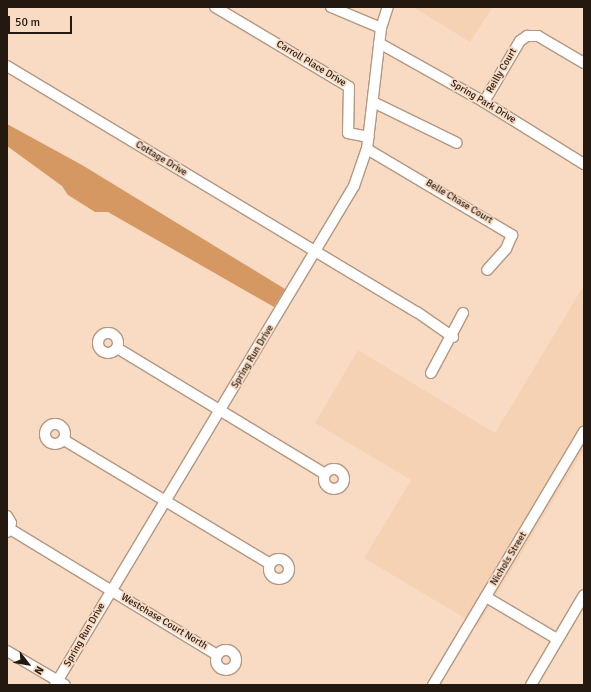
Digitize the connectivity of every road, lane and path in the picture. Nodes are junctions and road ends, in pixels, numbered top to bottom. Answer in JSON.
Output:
{"nodes":[{"id":1,"x":215,"y":7,"type":"edge"},
{"id":2,"x":331,"y":7,"type":"edge"},
{"id":3,"x":388,"y":7,"type":"edge"},
{"id":4,"x":381,"y":28,"type":"junction"},
{"id":5,"x":379,"y":43,"type":"junction"},
{"id":6,"x":584,"y":63,"type":"edge"},
{"id":7,"x":7,"y":66,"type":"edge"},
{"id":8,"x":373,"y":102,"type":"junction"},
{"id":9,"x":484,"y":102,"type":"junction"},
{"id":10,"x":369,"y":137,"type":"junction"},
{"id":11,"x":456,"y":143,"type":"dead end"},
{"id":12,"x":367,"y":149,"type":"junction"},
{"id":13,"x":584,"y":164,"type":"edge"},
{"id":14,"x":316,"y":252,"type":"junction"},
{"id":15,"x":487,"y":270,"type":"dead end"},
{"id":16,"x":463,"y":314,"type":"dead end"},
{"id":17,"x":453,"y":337,"type":"junction"},
{"id":18,"x":117,"y":348,"type":"dead end"},
{"id":19,"x":432,"y":372,"type":"dead end"},
{"id":20,"x":220,"y":412,"type":"junction"},
{"id":21,"x":584,"y":432,"type":"edge"},
{"id":22,"x":64,"y":440,"type":"dead end"},
{"id":23,"x":325,"y":474,"type":"dead end"},
{"id":24,"x":166,"y":500,"type":"junction"},
{"id":25,"x":7,"y":516,"type":"edge"},
{"id":26,"x":8,"y":531,"type":"edge"},
{"id":27,"x":270,"y":564,"type":"dead end"},
{"id":28,"x":111,"y":590,"type":"junction"},
{"id":29,"x":584,"y":595,"type":"edge"},
{"id":30,"x":486,"y":597,"type":"junction"},
{"id":31,"x":557,"y":640,"type":"junction"},
{"id":32,"x":7,"y":651,"type":"edge"},
{"id":33,"x":217,"y":654,"type":"dead end"},
{"id":34,"x":59,"y":684,"type":"edge"},
{"id":35,"x":433,"y":685,"type":"edge"},
{"id":36,"x":531,"y":685,"type":"edge"}],
"edges":[{"from":1,"to":10,"type":"street","name":"Carroll Place Drive"},
{"from":2,"to":4,"type":"street"},
{"from":3,"to":4,"type":"street","name":"Spring Run Drive"},
{"from":4,"to":5,"type":"street","name":"Spring Run Drive"},
{"from":5,"to":8,"type":"street","name":"Spring Run Drive"},
{"from":5,"to":9,"type":"street","name":"Spring Park Drive"},
{"from":6,"to":9,"type":"street","name":"Reilly Court"},
{"from":7,"to":14,"type":"street","name":"Cottage Drive"},
{"from":8,"to":10,"type":"street","name":"Spring Run Drive"},
{"from":8,"to":11,"type":"street"},
{"from":9,"to":13,"type":"street","name":"Spring Park Drive"},
{"from":10,"to":12,"type":"street","name":"Spring Run Drive"},
{"from":12,"to":14,"type":"street","name":"Spring Run Drive"},
{"from":12,"to":15,"type":"street","name":"Belle Chase Court"},
{"from":14,"to":17,"type":"street","name":"Cottage Drive"},
{"from":14,"to":20,"type":"street","name":"Spring Run Drive"},
{"from":16,"to":17,"type":"street"},
{"from":17,"to":19,"type":"street"},
{"from":18,"to":20,"type":"street"},
{"from":20,"to":23,"type":"street"},
{"from":20,"to":24,"type":"street","name":"Spring Run Drive"},
{"from":21,"to":30,"type":"street","name":"Nichols Street"},
{"from":22,"to":24,"type":"street"},
{"from":24,"to":27,"type":"street"},
{"from":24,"to":28,"type":"street","name":"Spring Run Drive"},
{"from":25,"to":26,"type":"street"},
{"from":26,"to":28,"type":"street","name":"Westchase Court North"},
{"from":28,"to":33,"type":"street","name":"Westchase Court North"},
{"from":28,"to":34,"type":"street","name":"Spring Run Drive"},
{"from":29,"to":31,"type":"street"},
{"from":30,"to":31,"type":"street"},
{"from":30,"to":35,"type":"street","name":"Nichols Street"},
{"from":31,"to":36,"type":"street"},
{"from":32,"to":34,"type":"street"}]}
